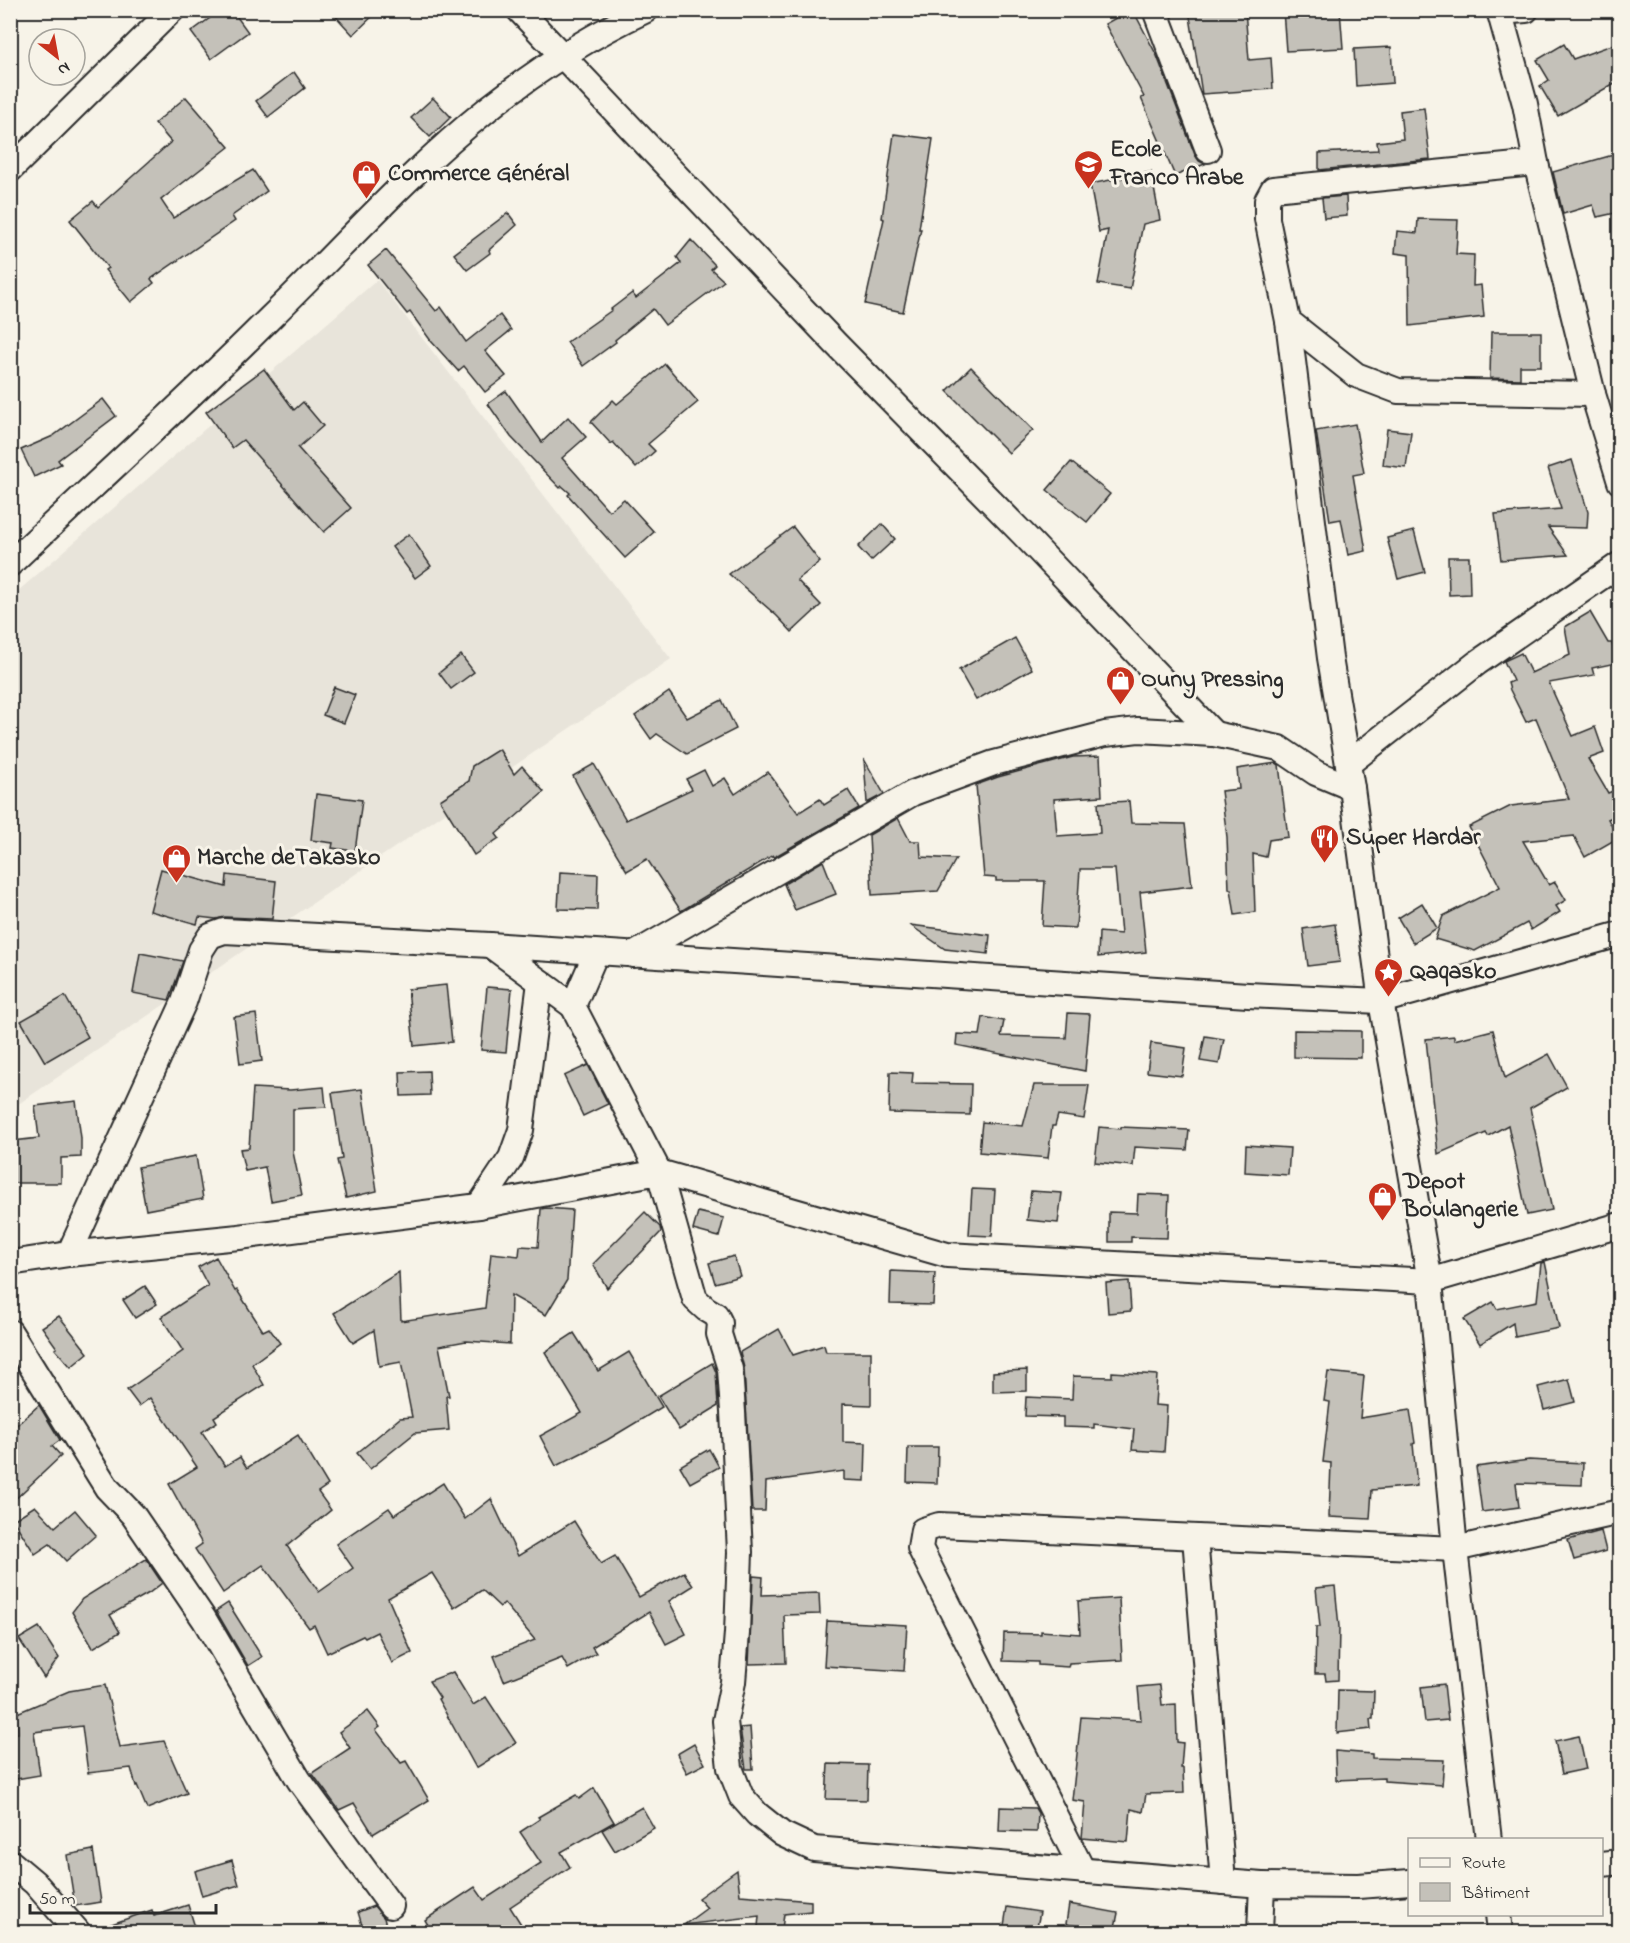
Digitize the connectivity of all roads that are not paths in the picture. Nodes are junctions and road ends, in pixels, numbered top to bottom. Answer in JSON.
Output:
{"nodes":[{"id":1,"x":172,"y":10,"type":"edge"},
{"id":2,"x":519,"y":10,"type":"edge"},
{"id":3,"x":1155,"y":10,"type":"edge"},
{"id":4,"x":1526,"y":10,"type":"edge"},
{"id":5,"x":1499,"y":11,"type":"edge"},
{"id":6,"x":635,"y":14,"type":"edge"},
{"id":7,"x":563,"y":56,"type":"junction"},
{"id":8,"x":1208,"y":150,"type":"dead end"},
{"id":9,"x":1536,"y":163,"type":"junction"},
{"id":10,"x":10,"y":170,"type":"edge"},
{"id":11,"x":1288,"y":321,"type":"junction"},
{"id":12,"x":1593,"y":394,"type":"junction"},
{"id":13,"x":1620,"y":482,"type":"edge"},
{"id":14,"x":10,"y":564,"type":"edge"},
{"id":15,"x":1620,"y":564,"type":"edge"},
{"id":16,"x":1214,"y":734,"type":"junction"},
{"id":17,"x":1348,"y":764,"type":"junction"},
{"id":18,"x":1352,"y":788,"type":"junction"},
{"id":19,"x":1620,"y":934,"type":"edge"},
{"id":20,"x":490,"y":945,"type":"junction"},
{"id":21,"x":596,"y":952,"type":"junction"},
{"id":22,"x":633,"y":955,"type":"junction"},
{"id":23,"x":540,"y":982,"type":"junction"},
{"id":24,"x":1382,"y":1001,"type":"junction"},
{"id":25,"x":573,"y":1006,"type":"junction"},
{"id":26,"x":659,"y":1172,"type":"junction"},
{"id":27,"x":479,"y":1206,"type":"junction"},
{"id":28,"x":1620,"y":1226,"type":"edge"},
{"id":29,"x":69,"y":1254,"type":"junction"},
{"id":30,"x":10,"y":1263,"type":"edge"},
{"id":31,"x":1430,"y":1281,"type":"junction"},
{"id":32,"x":10,"y":1332,"type":"edge"},
{"id":33,"x":1620,"y":1512,"type":"edge"},
{"id":34,"x":1195,"y":1537,"type":"junction"},
{"id":35,"x":1455,"y":1549,"type":"junction"},
{"id":36,"x":1489,"y":1838,"type":"edge"},
{"id":37,"x":10,"y":1862,"type":"edge"},
{"id":38,"x":1620,"y":1862,"type":"edge"},
{"id":39,"x":1603,"y":1864,"type":"edge"},
{"id":40,"x":1083,"y":1871,"type":"junction"},
{"id":41,"x":1223,"y":1882,"type":"junction"},
{"id":42,"x":1408,"y":1882,"type":"edge"},
{"id":43,"x":1262,"y":1886,"type":"junction"},
{"id":44,"x":391,"y":1906,"type":"dead end"},
{"id":45,"x":1498,"y":1916,"type":"edge"},
{"id":46,"x":78,"y":1932,"type":"edge"},
{"id":47,"x":1260,"y":1932,"type":"edge"},
{"id":48,"x":1500,"y":1932,"type":"edge"}],
"edges":[{"from":1,"to":10,"type":"street"},
{"from":2,"to":7,"type":"street"},
{"from":3,"to":8,"type":"street"},
{"from":4,"to":5,"type":"street"},
{"from":5,"to":9,"type":"street"},
{"from":6,"to":7,"type":"street"},
{"from":7,"to":14,"type":"street"},
{"from":7,"to":16,"type":"street"},
{"from":9,"to":11,"type":"street"},
{"from":9,"to":12,"type":"street"},
{"from":11,"to":12,"type":"street"},
{"from":11,"to":17,"type":"street"},
{"from":12,"to":13,"type":"street"},
{"from":15,"to":17,"type":"street"},
{"from":16,"to":18,"type":"street"},
{"from":16,"to":22,"type":"street"},
{"from":17,"to":18,"type":"street"},
{"from":18,"to":24,"type":"street"},
{"from":19,"to":24,"type":"street"},
{"from":20,"to":21,"type":"street"},
{"from":20,"to":23,"type":"street"},
{"from":20,"to":29,"type":"street"},
{"from":21,"to":22,"type":"street"},
{"from":21,"to":25,"type":"street"},
{"from":22,"to":24,"type":"street"},
{"from":23,"to":25,"type":"street"},
{"from":23,"to":27,"type":"street"},
{"from":24,"to":31,"type":"street"},
{"from":25,"to":26,"type":"street"},
{"from":26,"to":27,"type":"street"},
{"from":26,"to":31,"type":"street"},
{"from":26,"to":40,"type":"street"},
{"from":27,"to":29,"type":"street"},
{"from":28,"to":31,"type":"street"},
{"from":29,"to":30,"type":"street"},
{"from":31,"to":35,"type":"street"},
{"from":32,"to":44,"type":"street"},
{"from":33,"to":35,"type":"street"},
{"from":34,"to":35,"type":"street"},
{"from":34,"to":40,"type":"street"},
{"from":34,"to":41,"type":"street"},
{"from":35,"to":36,"type":"street"},
{"from":37,"to":46,"type":"street"},
{"from":38,"to":39,"type":"street"},
{"from":40,"to":41,"type":"street"},
{"from":41,"to":43,"type":"street"},
{"from":42,"to":43,"type":"street"},
{"from":43,"to":47,"type":"street"},
{"from":45,"to":48,"type":"street"}]}
